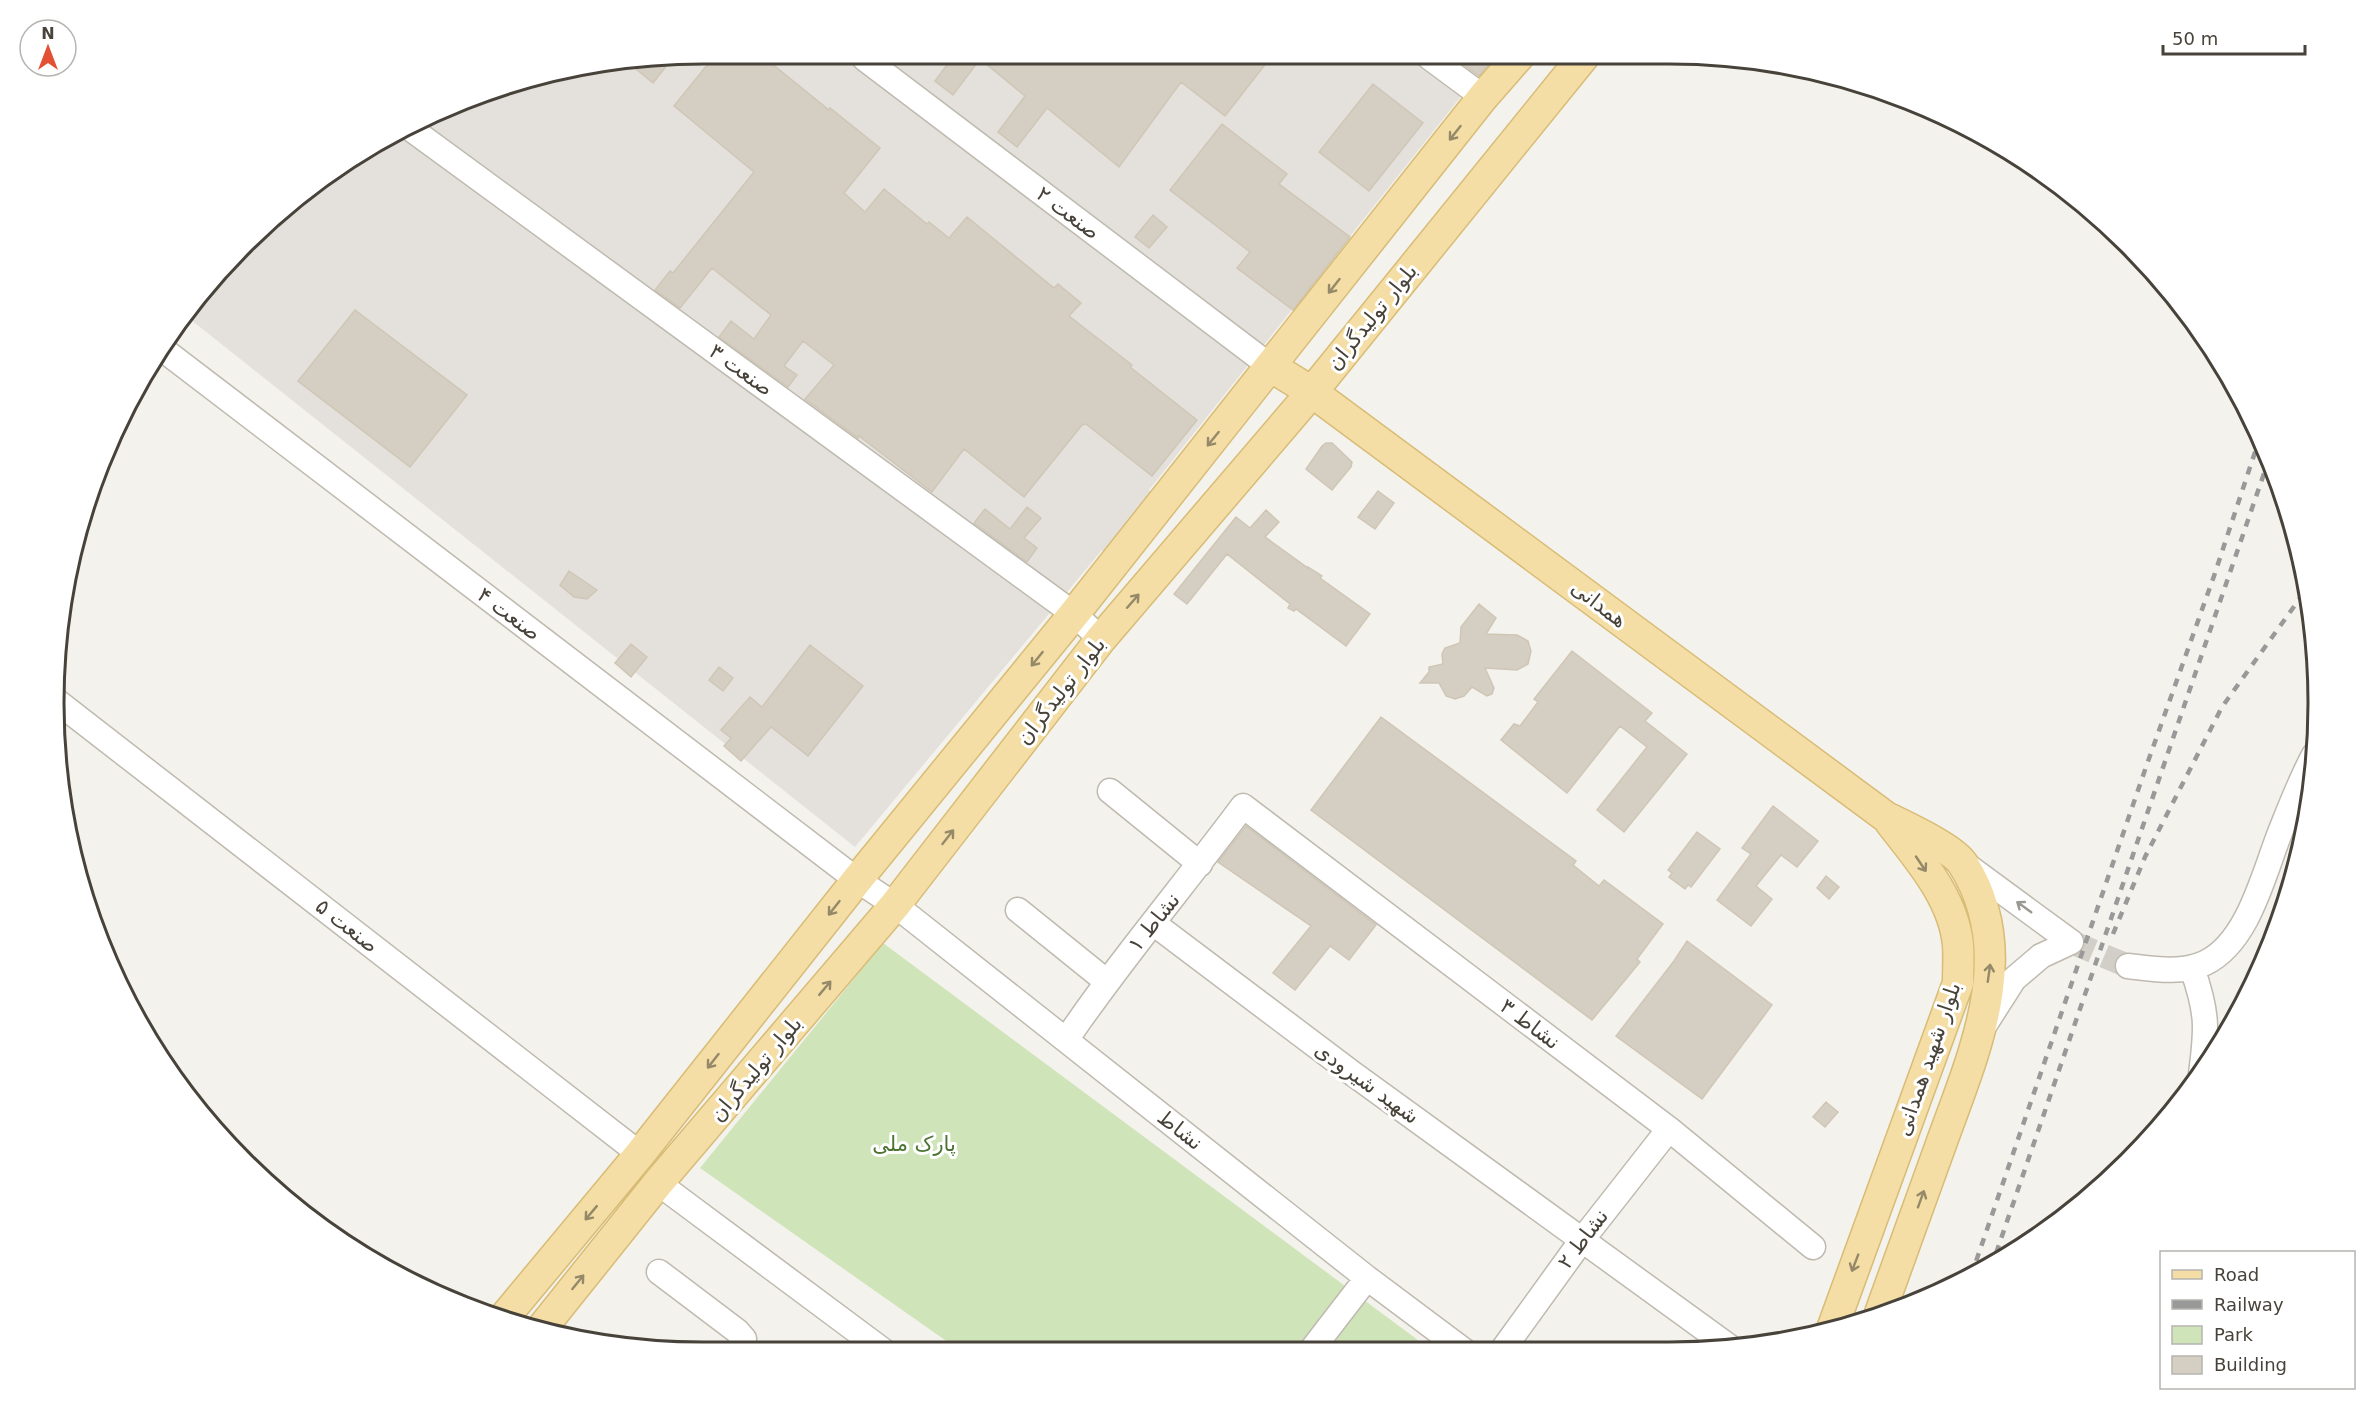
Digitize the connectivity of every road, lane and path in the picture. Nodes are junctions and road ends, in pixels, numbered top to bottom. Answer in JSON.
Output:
{"nodes":[{"id":1,"x":872,"y":64,"type":"edge"},
{"id":2,"x":1438,"y":64,"type":"edge"},
{"id":3,"x":1512,"y":64,"type":"edge"},
{"id":4,"x":1578,"y":64,"type":"edge"},
{"id":5,"x":1483,"y":97,"type":"junction"},
{"id":6,"x":416,"y":133,"type":"edge"},
{"id":7,"x":168,"y":354,"type":"edge"},
{"id":8,"x":1270,"y":366,"type":"junction"},
{"id":9,"x":1312,"y":392,"type":"junction"},
{"id":10,"x":1074,"y":614,"type":"junction"},
{"id":11,"x":1101,"y":639,"type":"junction"},
{"id":12,"x":64,"y":707,"type":"edge"},
{"id":13,"x":2304,"y":779,"type":"edge"},
{"id":14,"x":1110,"y":791,"type":"dead end"},
{"id":15,"x":1243,"y":806,"type":"joint"},
{"id":16,"x":1886,"y":817,"type":"junction"},
{"id":17,"x":1962,"y":862,"type":"junction"},
{"id":18,"x":1200,"y":864,"type":"junction"},
{"id":19,"x":857,"y":880,"type":"junction"},
{"id":20,"x":895,"y":905,"type":"junction"},
{"id":21,"x":1018,"y":910,"type":"dead end"},
{"id":22,"x":1154,"y":923,"type":"junction"},
{"id":23,"x":2128,"y":966,"type":"tunnel mouth"},
{"id":24,"x":2192,"y":968,"type":"junction"},
{"id":25,"x":1106,"y":981,"type":"junction"},
{"id":26,"x":1982,"y":1030,"type":"junction"},
{"id":27,"x":1066,"y":1040,"type":"junction"},
{"id":28,"x":2203,"y":1055,"type":"edge"},
{"id":29,"x":1669,"y":1129,"type":"junction"},
{"id":30,"x":640,"y":1154,"type":"junction"},
{"id":31,"x":658,"y":1183,"type":"junction"},
{"id":32,"x":1868,"y":1227,"type":"junction"},
{"id":33,"x":1582,"y":1240,"type":"junction"},
{"id":34,"x":1906,"y":1241,"type":"junction"},
{"id":35,"x":1813,"y":1247,"type":"dead end"},
{"id":36,"x":659,"y":1272,"type":"dead end"},
{"id":37,"x":1367,"y":1278,"type":"junction"},
{"id":38,"x":1882,"y":1306,"type":"edge"},
{"id":39,"x":509,"y":1312,"type":"edge"},
{"id":40,"x":1835,"y":1321,"type":"edge"},
{"id":41,"x":546,"y":1323,"type":"edge"},
{"id":42,"x":1720,"y":1340,"type":"edge"},
{"id":43,"x":744,"y":1342,"type":"edge"},
{"id":44,"x":872,"y":1342,"type":"edge"},
{"id":45,"x":1318,"y":1342,"type":"edge"},
{"id":46,"x":1453,"y":1342,"type":"edge"},
{"id":47,"x":1508,"y":1342,"type":"edge"}],
"edges":[{"from":1,"to":8,"type":"street","name":"صنعت ۲"},
{"from":2,"to":5,"type":"street"},
{"from":3,"to":5,"type":"main road","name":"بلوار تولیدگران"},
{"from":4,"to":9,"type":"main road","name":"بلوار تولیدگران"},
{"from":5,"to":8,"type":"main road","name":"بلوار تولیدگران","one_way":true},
{"from":6,"to":10,"type":"street","name":"صنعت ۳"},
{"from":7,"to":19,"type":"street","name":"صنعت ۴"},
{"from":8,"to":9,"type":"main road","name":"همدانی"},
{"from":8,"to":10,"type":"main road","name":"بلوار تولیدگران","one_way":true},
{"from":11,"to":9,"type":"main road","name":"بلوار تولیدگران","one_way":true},
{"from":9,"to":16,"type":"main road","name":"همدانی"},
{"from":10,"to":11,"type":"street","name":"صنعت ۳"},
{"from":10,"to":19,"type":"main road","name":"بلوار تولیدگران","one_way":true},
{"from":20,"to":11,"type":"main road","name":"بلوار تولیدگران","one_way":true},
{"from":12,"to":30,"type":"street","name":"صنعت ۵"},
{"from":13,"to":24,"type":"street"},
{"from":14,"to":18,"type":"street"},
{"from":15,"to":18,"type":"street","name":"نشاط ۱"},
{"from":15,"to":29,"type":"street","name":"نشاط ۳"},
{"from":16,"to":17,"type":"main road"},
{"from":16,"to":32,"type":"main road","name":"بلوار شهید همدانی","one_way":true},
{"from":26,"to":17,"type":"main road","name":"بلوار شهید همدانی","one_way":true},
{"from":26,"to":17,"type":"street","one_way":true},
{"from":18,"to":22,"type":"street","name":"نشاط ۱"},
{"from":19,"to":20,"type":"street","name":"صنعت ۴"},
{"from":19,"to":30,"type":"main road","name":"بلوار تولیدگران","one_way":true},
{"from":20,"to":27,"type":"street","name":"نشاط"},
{"from":31,"to":20,"type":"main road","name":"بلوار تولیدگران","one_way":true},
{"from":21,"to":25,"type":"street"},
{"from":22,"to":25,"type":"street","name":"نشاط ۱"},
{"from":22,"to":33,"type":"street","name":"شهید شیرودی"},
{"from":23,"to":24,"type":"street"},
{"from":24,"to":28,"type":"street"},
{"from":25,"to":27,"type":"street","name":"نشاط ۱"},
{"from":34,"to":26,"type":"main road","name":"بلوار شهید همدانی","one_way":true},
{"from":27,"to":37,"type":"street","name":"نشاط"},
{"from":29,"to":33,"type":"street","name":"نشاط ۲"},
{"from":29,"to":35,"type":"street","name":"نشاط ۳"},
{"from":30,"to":39,"type":"main road","name":"بلوار تولیدگران","one_way":true},
{"from":41,"to":31,"type":"main road","name":"بلوار تولیدگران","one_way":true},
{"from":31,"to":44,"type":"street"},
{"from":32,"to":34,"type":"main road"},
{"from":32,"to":40,"type":"main road","name":"بلوار شهید همدانی","one_way":true},
{"from":33,"to":42,"type":"street","name":"شهید شیرودی"},
{"from":33,"to":47,"type":"street","name":"نشاط ۲"},
{"from":34,"to":38,"type":"main road","name":"بلوار شهید همدانی"},
{"from":36,"to":43,"type":"street"},
{"from":37,"to":45,"type":"street"},
{"from":37,"to":46,"type":"street","name":"نشاط"}]}
